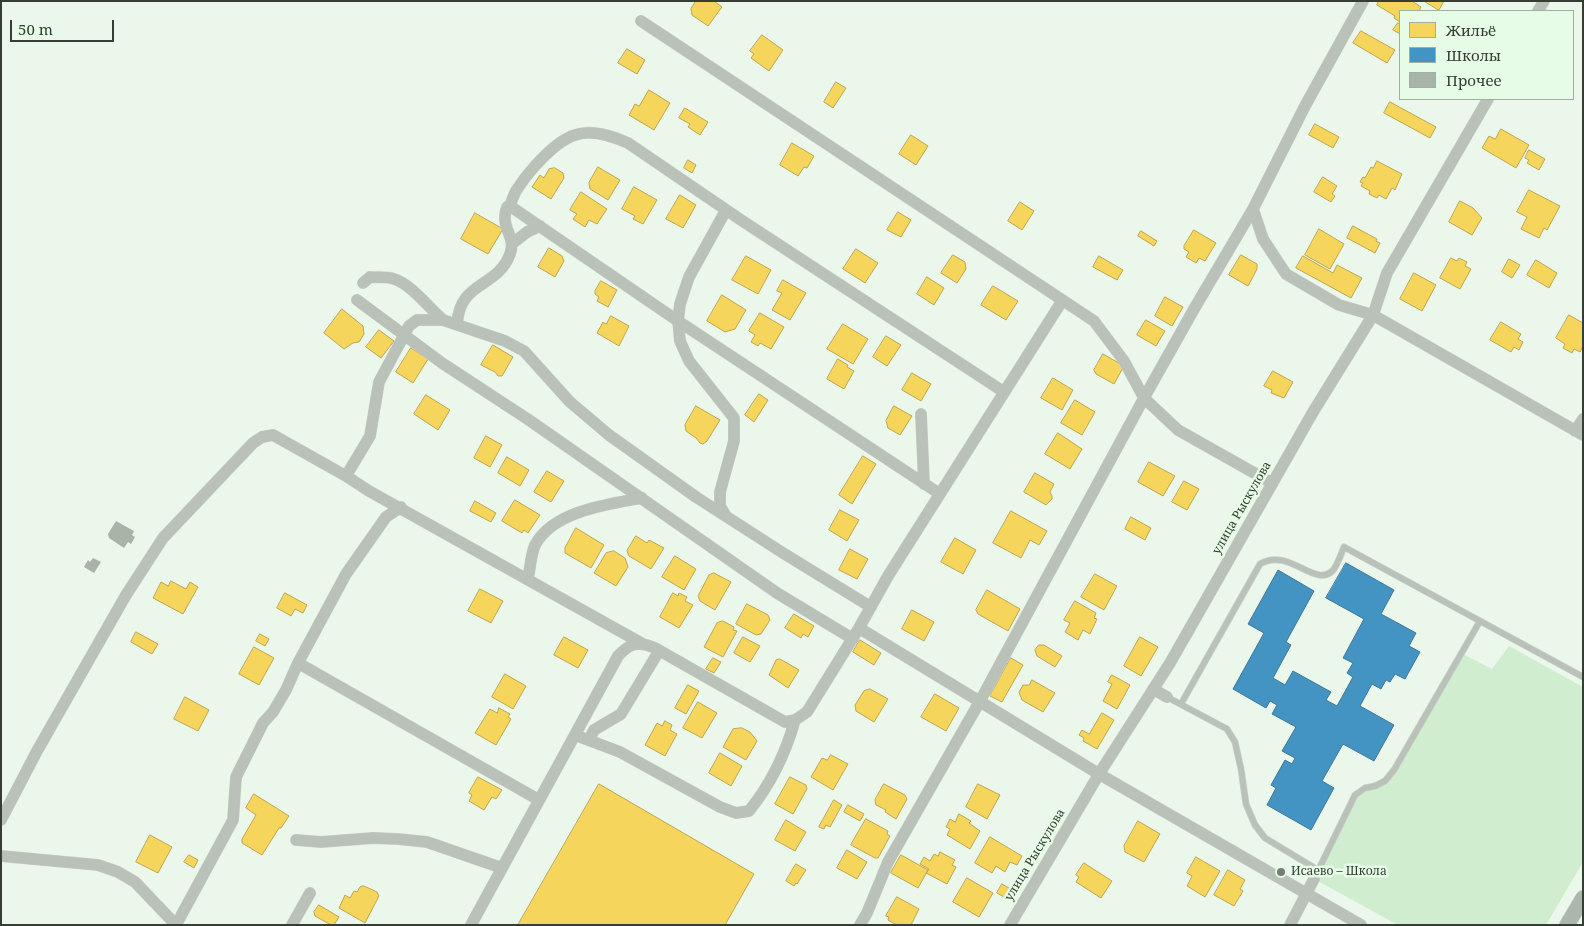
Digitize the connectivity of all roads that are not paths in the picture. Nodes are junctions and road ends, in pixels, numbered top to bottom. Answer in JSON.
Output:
{"nodes":[{"id":1,"x":1363,"y":1,"type":"edge"},
{"id":2,"x":641,"y":21,"type":"dead end"},
{"id":3,"x":1487,"y":100,"type":"edge"},
{"id":4,"x":510,"y":206,"type":"junction"},
{"id":5,"x":1254,"y":209,"type":"junction"},
{"id":6,"x":726,"y":210,"type":"junction"},
{"id":7,"x":540,"y":226,"type":"junction"},
{"id":8,"x":513,"y":243,"type":"junction"},
{"id":9,"x":362,"y":283,"type":"dead end"},
{"id":10,"x":357,"y":300,"type":"dead end"},
{"id":11,"x":1062,"y":301,"type":"junction"},
{"id":12,"x":1373,"y":314,"type":"junction"},
{"id":13,"x":443,"y":320,"type":"junction"},
{"id":14,"x":678,"y":321,"type":"junction"},
{"id":15,"x":457,"y":324,"type":"junction"},
{"id":16,"x":404,"y":336,"type":"junction"},
{"id":17,"x":1004,"y":392,"type":"junction"},
{"id":18,"x":1144,"y":398,"type":"junction"},
{"id":19,"x":921,"y":414,"type":"dead end"},
{"id":20,"x":1583,"y":419,"type":"edge"},
{"id":21,"x":1579,"y":433,"type":"edge"},
{"id":22,"x":346,"y":476,"type":"junction"},
{"id":23,"x":1272,"y":483,"type":"junction"},
{"id":24,"x":924,"y":484,"type":"junction"},
{"id":25,"x":940,"y":494,"type":"junction"},
{"id":26,"x":642,"y":498,"type":"junction"},
{"id":27,"x":400,"y":507,"type":"junction"},
{"id":28,"x":727,"y":517,"type":"junction"},
{"id":29,"x":528,"y":579,"type":"junction"},
{"id":30,"x":871,"y":607,"type":"junction"},
{"id":31,"x":1480,"y":621,"type":"junction"},
{"id":32,"x":860,"y":628,"type":"junction"},
{"id":33,"x":853,"y":639,"type":"junction"},
{"id":34,"x":643,"y":644,"type":"junction"},
{"id":35,"x":659,"y":651,"type":"junction"},
{"id":36,"x":298,"y":663,"type":"junction"},
{"id":37,"x":1583,"y":677,"type":"edge"},
{"id":38,"x":1153,"y":689,"type":"junction"},
{"id":39,"x":1167,"y":696,"type":"joint"},
{"id":40,"x":980,"y":702,"type":"junction"},
{"id":41,"x":1181,"y":704,"type":"junction"},
{"id":42,"x":795,"y":720,"type":"junction"},
{"id":43,"x":575,"y":735,"type":"junction"},
{"id":44,"x":589,"y":740,"type":"junction"},
{"id":45,"x":1099,"y":774,"type":"junction"},
{"id":46,"x":539,"y":800,"type":"junction"},
{"id":47,"x":1,"y":820,"type":"edge"},
{"id":48,"x":296,"y":840,"type":"dead end"},
{"id":49,"x":1,"y":856,"type":"edge"},
{"id":50,"x":502,"y":868,"type":"junction"},
{"id":51,"x":1316,"y":875,"type":"junction"},
{"id":52,"x":310,"y":893,"type":"dead end"},
{"id":53,"x":1308,"y":893,"type":"junction"},
{"id":54,"x":1583,"y":898,"type":"edge"},
{"id":55,"x":176,"y":925,"type":"edge"},
{"id":56,"x":292,"y":925,"type":"edge"},
{"id":57,"x":471,"y":925,"type":"edge"},
{"id":58,"x":860,"y":925,"type":"edge"},
{"id":59,"x":1010,"y":925,"type":"edge"},
{"id":60,"x":1290,"y":925,"type":"edge"},
{"id":61,"x":1361,"y":925,"type":"edge"},
{"id":62,"x":1567,"y":925,"type":"edge"}],
"edges":[{"from":1,"to":5,"type":"street"},
{"from":2,"to":11,"type":"street"},
{"from":3,"to":12,"type":"street","name":"улица Рыскулова"},
{"from":4,"to":6,"type":"street"},
{"from":4,"to":7,"type":"street"},
{"from":4,"to":8,"type":"street"},
{"from":5,"to":12,"type":"street"},
{"from":5,"to":18,"type":"street"},
{"from":6,"to":14,"type":"street"},
{"from":6,"to":17,"type":"street"},
{"from":7,"to":8,"type":"street"},
{"from":7,"to":14,"type":"street"},
{"from":8,"to":15,"type":"street"},
{"from":9,"to":13,"type":"street"},
{"from":10,"to":16,"type":"street"},
{"from":11,"to":17,"type":"street"},
{"from":11,"to":18,"type":"street"},
{"from":12,"to":21,"type":"street"},
{"from":12,"to":23,"type":"street","name":"улица Рыскулова"},
{"from":13,"to":15,"type":"street"},
{"from":13,"to":16,"type":"street"},
{"from":14,"to":24,"type":"street"},
{"from":14,"to":28,"type":"street"},
{"from":15,"to":28,"type":"street"},
{"from":16,"to":22,"type":"street"},
{"from":16,"to":26,"type":"street"},
{"from":17,"to":25,"type":"street"},
{"from":18,"to":23,"type":"street"},
{"from":18,"to":40,"type":"street"},
{"from":19,"to":24,"type":"street"},
{"from":20,"to":21,"type":"street"},
{"from":22,"to":27,"type":"street"},
{"from":22,"to":47,"type":"street"},
{"from":23,"to":38,"type":"street","name":"улица Рыскулова"},
{"from":24,"to":25,"type":"street"},
{"from":25,"to":30,"type":"street"},
{"from":26,"to":29,"type":"street"},
{"from":26,"to":33,"type":"street"},
{"from":27,"to":29,"type":"street"},
{"from":27,"to":36,"type":"street"},
{"from":28,"to":30,"type":"street"},
{"from":29,"to":34,"type":"street"},
{"from":30,"to":32,"type":"street"},
{"from":31,"to":37,"type":"lane"},
{"from":31,"to":41,"type":"lane"},
{"from":31,"to":51,"type":"lane"},
{"from":32,"to":33,"type":"street"},
{"from":32,"to":40,"type":"street"},
{"from":33,"to":42,"type":"street"},
{"from":34,"to":35,"type":"street"},
{"from":34,"to":43,"type":"street"},
{"from":35,"to":42,"type":"street"},
{"from":35,"to":44,"type":"street"},
{"from":36,"to":46,"type":"street"},
{"from":36,"to":55,"type":"street"},
{"from":38,"to":39,"type":"street"},
{"from":38,"to":45,"type":"street","name":"улица Рыскулова"},
{"from":39,"to":41,"type":"lane"},
{"from":40,"to":45,"type":"street"},
{"from":40,"to":58,"type":"street"},
{"from":41,"to":51,"type":"lane"},
{"from":42,"to":44,"type":"street"},
{"from":43,"to":44,"type":"street"},
{"from":43,"to":46,"type":"street"},
{"from":45,"to":53,"type":"street"},
{"from":45,"to":59,"type":"street","name":"улица Рыскулова"},
{"from":46,"to":50,"type":"street"},
{"from":48,"to":50,"type":"street"},
{"from":49,"to":55,"type":"street"},
{"from":50,"to":57,"type":"street"},
{"from":51,"to":53,"type":"street"},
{"from":52,"to":56,"type":"street"},
{"from":53,"to":60,"type":"street"},
{"from":53,"to":61,"type":"street"},
{"from":54,"to":62,"type":"street"}]}
